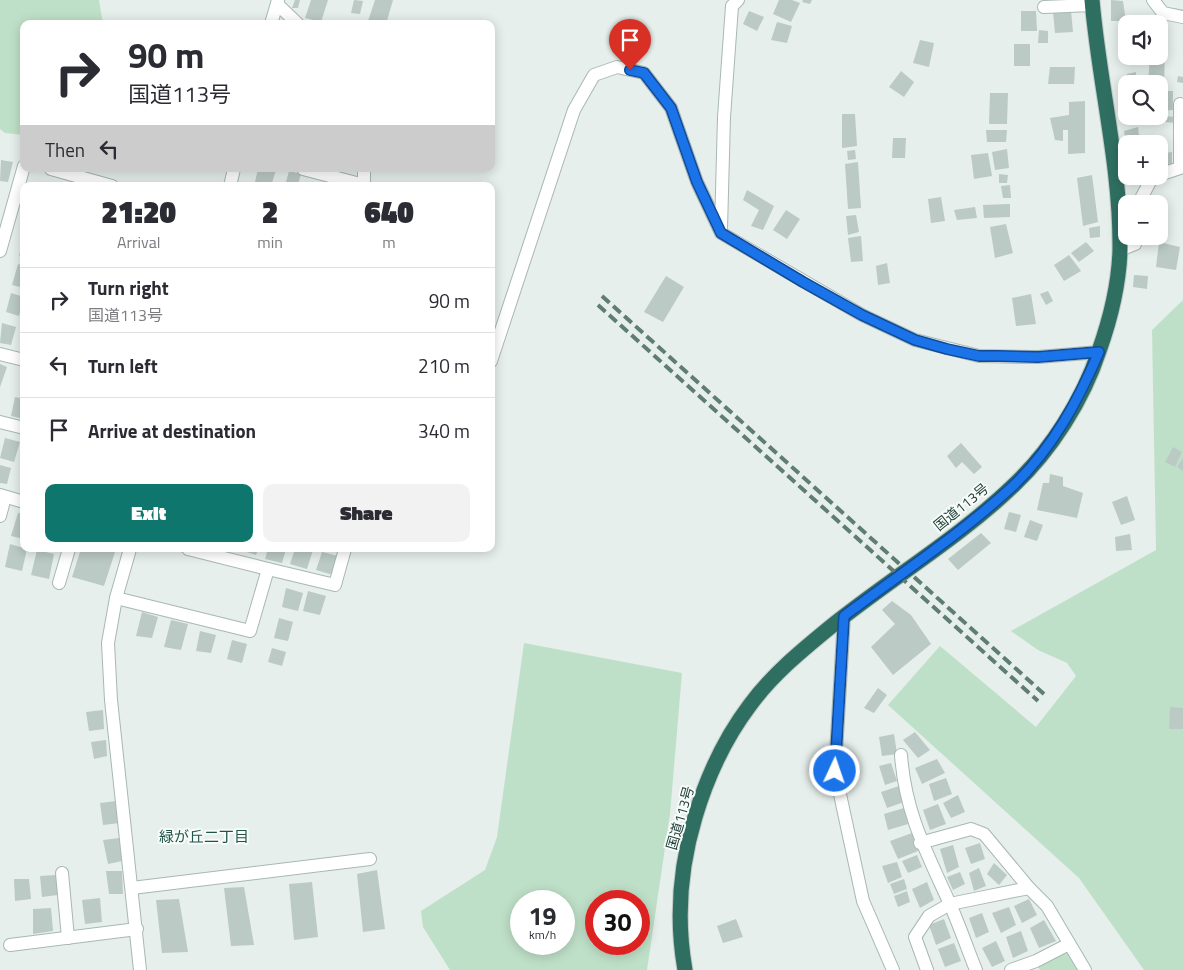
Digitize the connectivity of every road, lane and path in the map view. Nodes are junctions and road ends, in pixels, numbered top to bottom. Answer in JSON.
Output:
{"nodes":[{"id":1,"x":738,"y":0,"type":"edge"},
{"id":2,"x":1153,"y":0,"type":"edge"},
{"id":3,"x":277,"y":2,"type":"edge"},
{"id":4,"x":1092,"y":2,"type":"edge"},
{"id":5,"x":1044,"y":7,"type":"dead end"},
{"id":6,"x":1183,"y":17,"type":"edge"},
{"id":7,"x":272,"y":20,"type":"edge"},
{"id":8,"x":294,"y":20,"type":"edge"},
{"id":9,"x":1180,"y":104,"type":"dead end"},
{"id":10,"x":1181,"y":167,"type":"edge"},
{"id":11,"x":22,"y":172,"type":"edge"},
{"id":12,"x":60,"y":172,"type":"edge"},
{"id":13,"x":314,"y":172,"type":"edge"},
{"id":14,"x":1168,"y":172,"type":"edge"},
{"id":15,"x":88,"y":182,"type":"edge"},
{"id":16,"x":350,"y":182,"type":"edge"},
{"id":17,"x":721,"y":233,"type":"junction"},
{"id":18,"x":1132,"y":245,"type":"edge"},
{"id":19,"x":1120,"y":250,"type":"junction"},
{"id":20,"x":0,"y":251,"type":"edge"},
{"id":21,"x":495,"y":349,"type":"edge"},
{"id":22,"x":1099,"y":352,"type":"junction"},
{"id":23,"x":0,"y":354,"type":"edge"},
{"id":24,"x":20,"y":359,"type":"edge"},
{"id":25,"x":0,"y":422,"type":"edge"},
{"id":26,"x":20,"y":427,"type":"edge"},
{"id":27,"x":3,"y":496,"type":"edge"},
{"id":28,"x":20,"y":501,"type":"edge"},
{"id":29,"x":0,"y":516,"type":"edge"},
{"id":30,"x":68,"y":552,"type":"edge"},
{"id":31,"x":129,"y":552,"type":"edge"},
{"id":32,"x":200,"y":552,"type":"edge"},
{"id":33,"x":344,"y":552,"type":"edge"},
{"id":34,"x":268,"y":569,"type":"junction"},
{"id":35,"x":59,"y":583,"type":"dead end"},
{"id":36,"x":116,"y":598,"type":"junction"},
{"id":37,"x":844,"y":616,"type":"junction"},
{"id":38,"x":901,"y":754,"type":"dead end"},
{"id":39,"x":920,"y":842,"type":"junction"},
{"id":40,"x":370,"y":860,"type":"dead end"},
{"id":41,"x":62,"y":873,"type":"dead end"},
{"id":42,"x":132,"y":888,"type":"junction"},
{"id":43,"x":1029,"y":888,"type":"junction"},
{"id":44,"x":950,"y":904,"type":"junction"},
{"id":45,"x":137,"y":929,"type":"junction"},
{"id":46,"x":68,"y":938,"type":"junction"},
{"id":47,"x":1069,"y":944,"type":"junction"},
{"id":48,"x":10,"y":945,"type":"dead end"},
{"id":49,"x":140,"y":970,"type":"edge"},
{"id":50,"x":685,"y":970,"type":"edge"},
{"id":51,"x":894,"y":970,"type":"edge"},
{"id":52,"x":927,"y":970,"type":"edge"},
{"id":53,"x":976,"y":970,"type":"edge"},
{"id":54,"x":1011,"y":970,"type":"edge"},
{"id":55,"x":1085,"y":970,"type":"edge"}],
"edges":[{"from":1,"to":17,"type":"street"},
{"from":2,"to":6,"type":"street"},
{"from":3,"to":7,"type":"street"},
{"from":3,"to":8,"type":"street"},
{"from":4,"to":5,"type":"street"},
{"from":4,"to":19,"type":"highway","name":"国道113号"},
{"from":9,"to":10,"type":"street"},
{"from":10,"to":14,"type":"street"},
{"from":11,"to":20,"type":"street"},
{"from":12,"to":15,"type":"street"},
{"from":13,"to":16,"type":"street"},
{"from":17,"to":21,"type":"street"},
{"from":17,"to":22,"type":"street"},
{"from":18,"to":19,"type":"street"},
{"from":19,"to":22,"type":"highway","name":"国道113号"},
{"from":22,"to":37,"type":"highway","name":"国道113号"},
{"from":23,"to":24,"type":"street"},
{"from":25,"to":26,"type":"street"},
{"from":27,"to":28,"type":"street"},
{"from":27,"to":29,"type":"street"},
{"from":30,"to":35,"type":"street"},
{"from":31,"to":36,"type":"street"},
{"from":32,"to":34,"type":"street"},
{"from":33,"to":34,"type":"street"},
{"from":34,"to":36,"type":"street"},
{"from":36,"to":42,"type":"street"},
{"from":37,"to":50,"type":"highway","name":"国道113号"},
{"from":37,"to":51,"type":"street"},
{"from":38,"to":39,"type":"street"},
{"from":39,"to":43,"type":"street"},
{"from":39,"to":44,"type":"street"},
{"from":40,"to":42,"type":"street"},
{"from":41,"to":46,"type":"street"},
{"from":42,"to":45,"type":"street"},
{"from":43,"to":44,"type":"street"},
{"from":43,"to":47,"type":"street"},
{"from":44,"to":52,"type":"street"},
{"from":44,"to":53,"type":"street"},
{"from":45,"to":46,"type":"street"},
{"from":45,"to":49,"type":"street"},
{"from":46,"to":48,"type":"street"},
{"from":47,"to":54,"type":"street"},
{"from":47,"to":55,"type":"street"}]}
